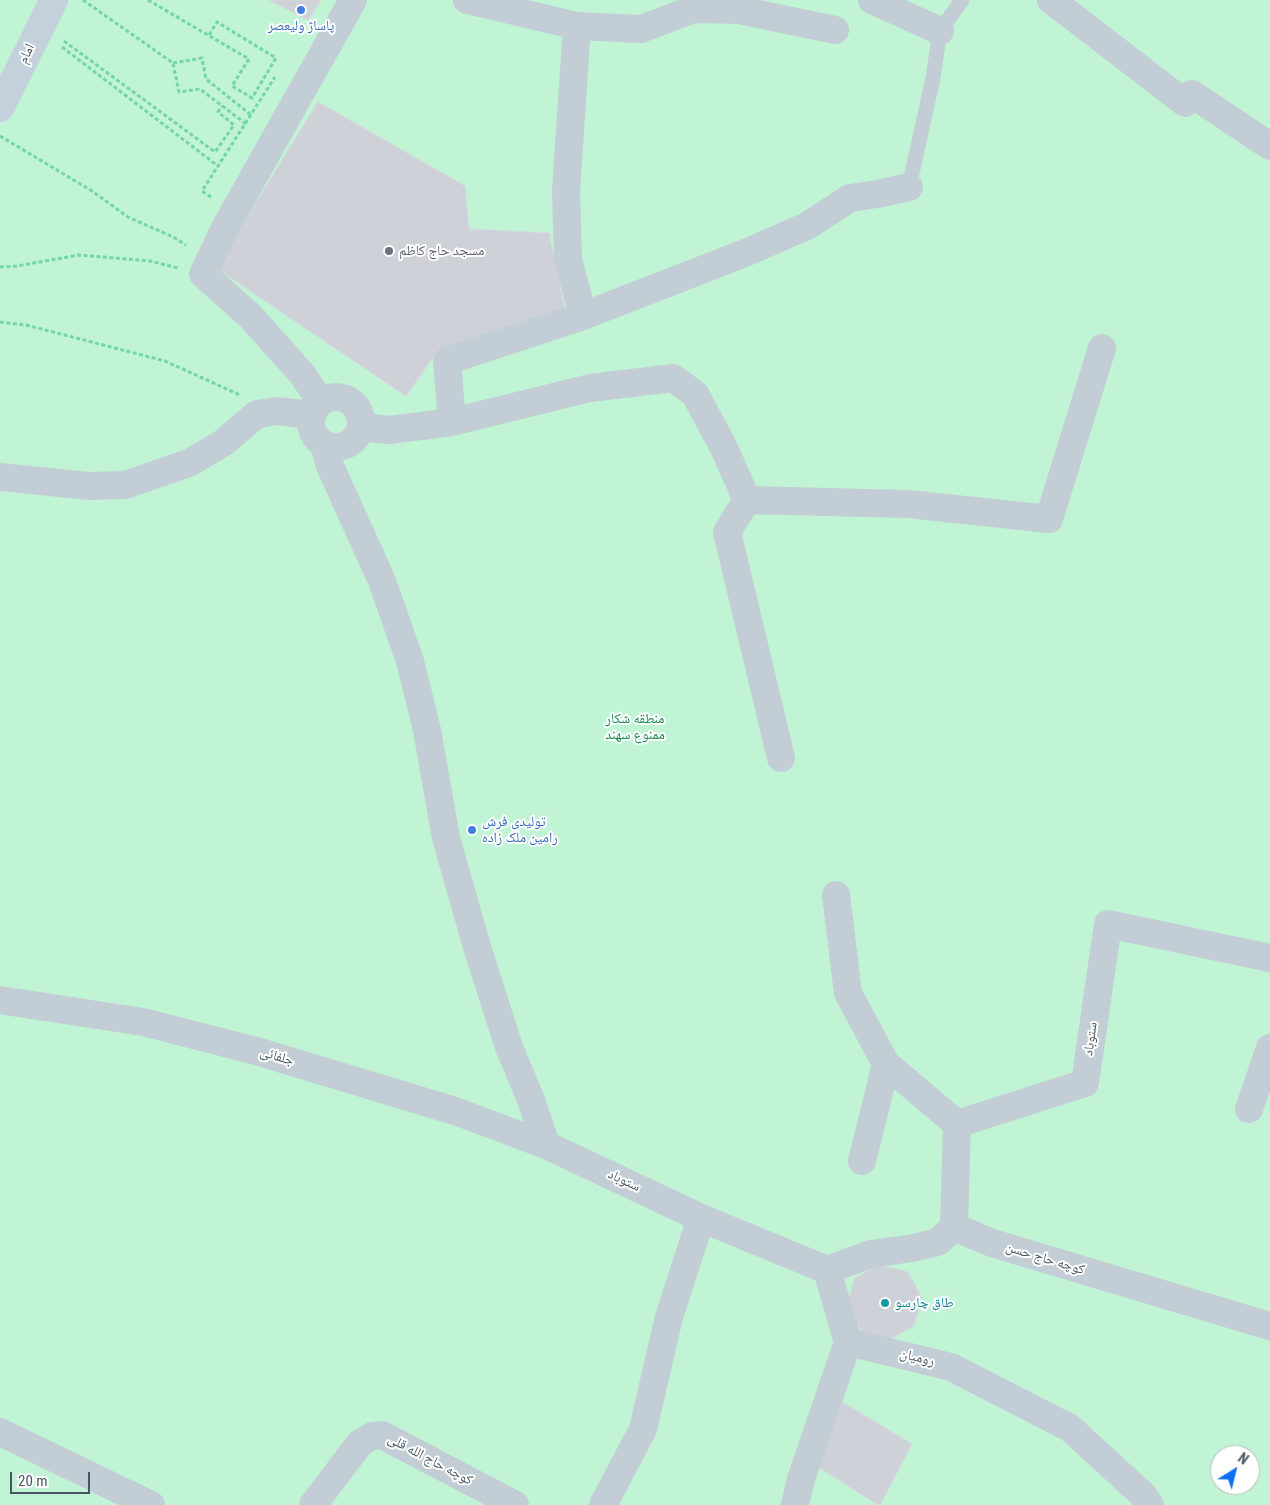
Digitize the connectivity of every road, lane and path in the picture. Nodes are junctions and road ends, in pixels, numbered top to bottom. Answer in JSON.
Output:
{"nodes":[{"id":1,"x":54,"y":0,"type":"edge"},
{"id":2,"x":83,"y":0,"type":"edge"},
{"id":3,"x":148,"y":0,"type":"edge"},
{"id":4,"x":353,"y":0,"type":"edge"},
{"id":5,"x":467,"y":0,"type":"edge"},
{"id":6,"x":872,"y":0,"type":"edge"},
{"id":7,"x":962,"y":0,"type":"edge"},
{"id":8,"x":1051,"y":0,"type":"edge"},
{"id":9,"x":577,"y":26,"type":"junction"},
{"id":10,"x":835,"y":30,"type":"dead end"},
{"id":11,"x":940,"y":31,"type":"junction"},
{"id":12,"x":209,"y":35,"type":"junction"},
{"id":13,"x":65,"y":41,"type":"dead end"},
{"id":14,"x":60,"y":46,"type":"dead end"},
{"id":15,"x":173,"y":63,"type":"junction"},
{"id":16,"x":278,"y":74,"type":"dead end"},
{"id":17,"x":222,"y":106,"type":"junction"},
{"id":18,"x":0,"y":108,"type":"edge"},
{"id":19,"x":251,"y":115,"type":"junction"},
{"id":20,"x":246,"y":124,"type":"junction"},
{"id":21,"x":0,"y":136,"type":"edge"},
{"id":22,"x":1270,"y":146,"type":"edge"},
{"id":23,"x":909,"y":187,"type":"joint"},
{"id":24,"x":0,"y":267,"type":"edge"},
{"id":25,"x":206,"y":267,"type":"junction"},
{"id":26,"x":583,"y":316,"type":"junction"},
{"id":27,"x":0,"y":322,"type":"edge"},
{"id":28,"x":1102,"y":348,"type":"dead end"},
{"id":29,"x":316,"y":408,"type":"junction"},
{"id":30,"x":277,"y":411,"type":"junction"},
{"id":31,"x":452,"y":422,"type":"junction"},
{"id":32,"x":360,"y":427,"type":"junction"},
{"id":33,"x":324,"y":444,"type":"junction"},
{"id":34,"x":0,"y":477,"type":"edge"},
{"id":35,"x":747,"y":500,"type":"junction"},
{"id":36,"x":781,"y":758,"type":"dead end"},
{"id":37,"x":836,"y":895,"type":"dead end"},
{"id":38,"x":1270,"y":958,"type":"edge"},
{"id":39,"x":0,"y":1000,"type":"edge"},
{"id":40,"x":1270,"y":1048,"type":"edge"},
{"id":41,"x":886,"y":1064,"type":"junction"},
{"id":42,"x":1249,"y":1109,"type":"dead end"},
{"id":43,"x":958,"y":1124,"type":"junction"},
{"id":44,"x":546,"y":1144,"type":"junction"},
{"id":45,"x":862,"y":1161,"type":"dead end"},
{"id":46,"x":701,"y":1218,"type":"junction"},
{"id":47,"x":954,"y":1227,"type":"junction"},
{"id":48,"x":827,"y":1270,"type":"junction"},
{"id":49,"x":1270,"y":1326,"type":"edge"},
{"id":50,"x":848,"y":1342,"type":"junction"},
{"id":51,"x":0,"y":1432,"type":"edge"},
{"id":52,"x":151,"y":1505,"type":"edge"},
{"id":53,"x":313,"y":1505,"type":"edge"},
{"id":54,"x":515,"y":1505,"type":"edge"},
{"id":55,"x":603,"y":1505,"type":"edge"},
{"id":56,"x":795,"y":1505,"type":"edge"},
{"id":57,"x":1150,"y":1505,"type":"edge"}],
"edges":[{"from":1,"to":18,"type":"main road","name":"امام"},
{"from":2,"to":15,"type":"path"},
{"from":3,"to":12,"type":"path"},
{"from":4,"to":25,"type":"street"},
{"from":5,"to":9,"type":"street"},
{"from":6,"to":11,"type":"street"},
{"from":7,"to":11,"type":"lane"},
{"from":8,"to":22,"type":"street"},
{"from":9,"to":10,"type":"street"},
{"from":9,"to":26,"type":"street"},
{"from":11,"to":23,"type":"lane"},
{"from":12,"to":12,"type":"path"},
{"from":13,"to":17,"type":"path"},
{"from":14,"to":20,"type":"path"},
{"from":15,"to":17,"type":"path"},
{"from":15,"to":19,"type":"path"},
{"from":16,"to":19,"type":"path"},
{"from":17,"to":20,"type":"path"},
{"from":19,"to":20,"type":"path"},
{"from":21,"to":25,"type":"path"},
{"from":23,"to":26,"type":"street"},
{"from":24,"to":25,"type":"path"},
{"from":25,"to":29,"type":"street"},
{"from":26,"to":31,"type":"street"},
{"from":27,"to":30,"type":"path"},
{"from":28,"to":35,"type":"street"},
{"from":29,"to":30,"type":"street"},
{"from":29,"to":32,"type":"street"},
{"from":29,"to":33,"type":"street"},
{"from":30,"to":34,"type":"street"},
{"from":31,"to":32,"type":"street"},
{"from":31,"to":35,"type":"street"},
{"from":32,"to":33,"type":"street"},
{"from":33,"to":44,"type":"street"},
{"from":35,"to":36,"type":"street"},
{"from":37,"to":41,"type":"street"},
{"from":38,"to":43,"type":"street","name":"ستوباد"},
{"from":39,"to":44,"type":"street","name":"جلفائی"},
{"from":40,"to":42,"type":"street"},
{"from":41,"to":43,"type":"street"},
{"from":41,"to":45,"type":"street"},
{"from":43,"to":47,"type":"street"},
{"from":44,"to":46,"type":"street","name":"ستوباد"},
{"from":46,"to":48,"type":"street"},
{"from":46,"to":55,"type":"street"},
{"from":47,"to":48,"type":"street"},
{"from":47,"to":49,"type":"street","name":"کوچه حاج حسن"},
{"from":48,"to":50,"type":"street"},
{"from":50,"to":56,"type":"street"},
{"from":50,"to":57,"type":"street","name":"رومیان"},
{"from":51,"to":52,"type":"street"},
{"from":53,"to":54,"type":"street","name":"کوچه حاج الله قلی"}]}
